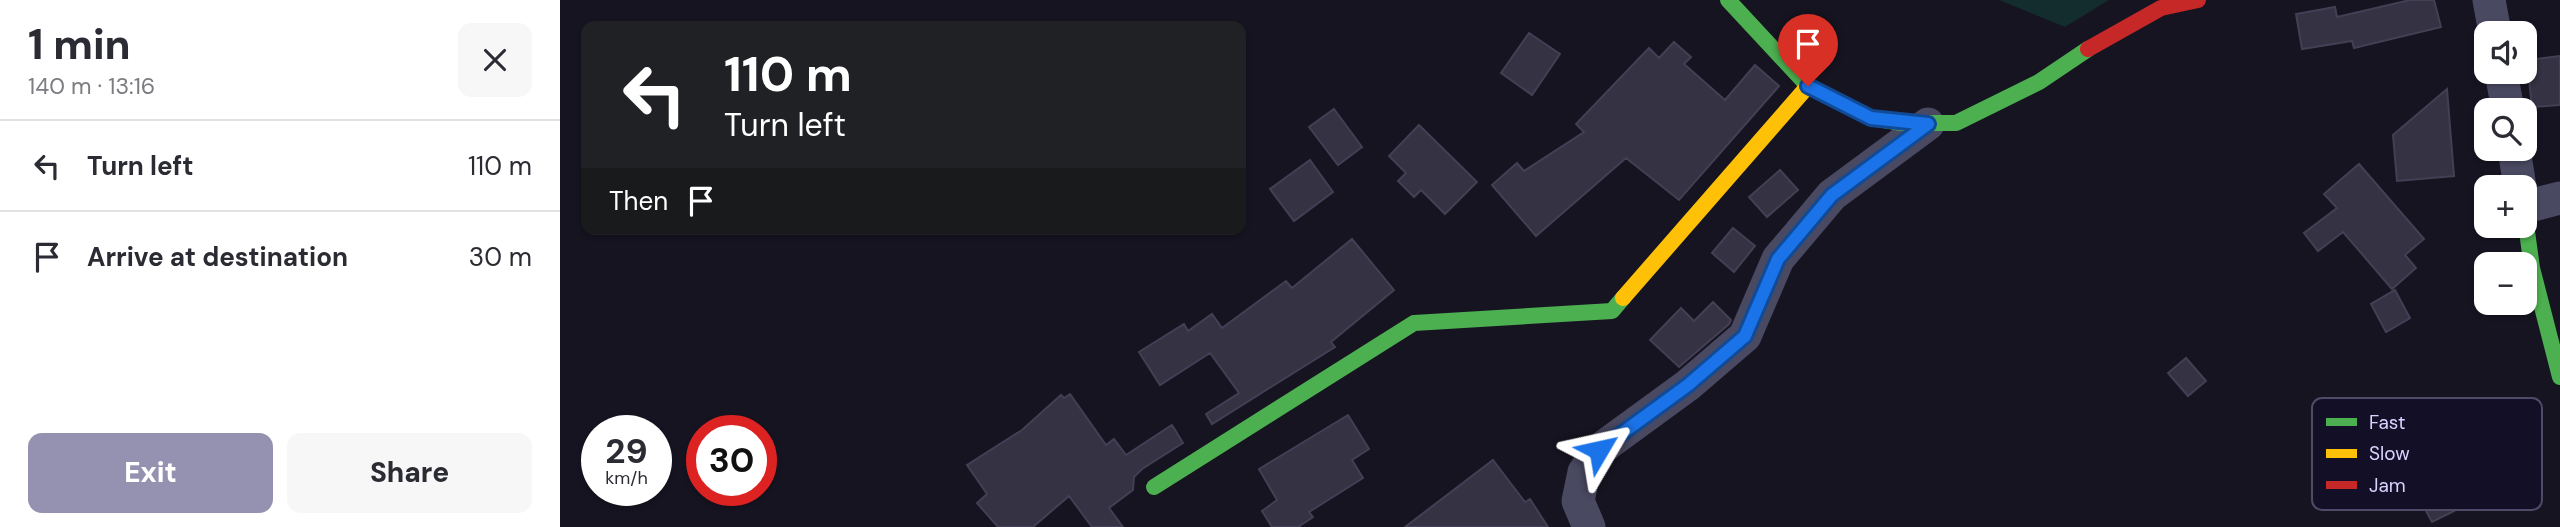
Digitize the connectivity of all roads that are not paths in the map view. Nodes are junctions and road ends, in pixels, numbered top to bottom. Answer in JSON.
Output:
{"nodes":[{"id":1,"x":1728,"y":0,"type":"edge"},
{"id":2,"x":2198,"y":0,"type":"edge"},
{"id":3,"x":2489,"y":0,"type":"edge"},
{"id":4,"x":2493,"y":21,"type":"edge"},
{"id":5,"x":1808,"y":86,"type":"junction"},
{"id":6,"x":1928,"y":124,"type":"junction"},
{"id":7,"x":2560,"y":198,"type":"edge"},
{"id":8,"x":2537,"y":204,"type":"edge"},
{"id":9,"x":2528,"y":238,"type":"edge"},
{"id":10,"x":2560,"y":377,"type":"edge"},
{"id":11,"x":1154,"y":486,"type":"dead end"},
{"id":12,"x":1590,"y":527,"type":"edge"}],
"edges":[{"from":1,"to":5,"type":"street"},
{"from":2,"to":6,"type":"street"},
{"from":3,"to":4,"type":"street"},
{"from":5,"to":6,"type":"street"},
{"from":5,"to":11,"type":"street"},
{"from":6,"to":12,"type":"street"},
{"from":7,"to":8,"type":"street"},
{"from":9,"to":10,"type":"street"}]}
